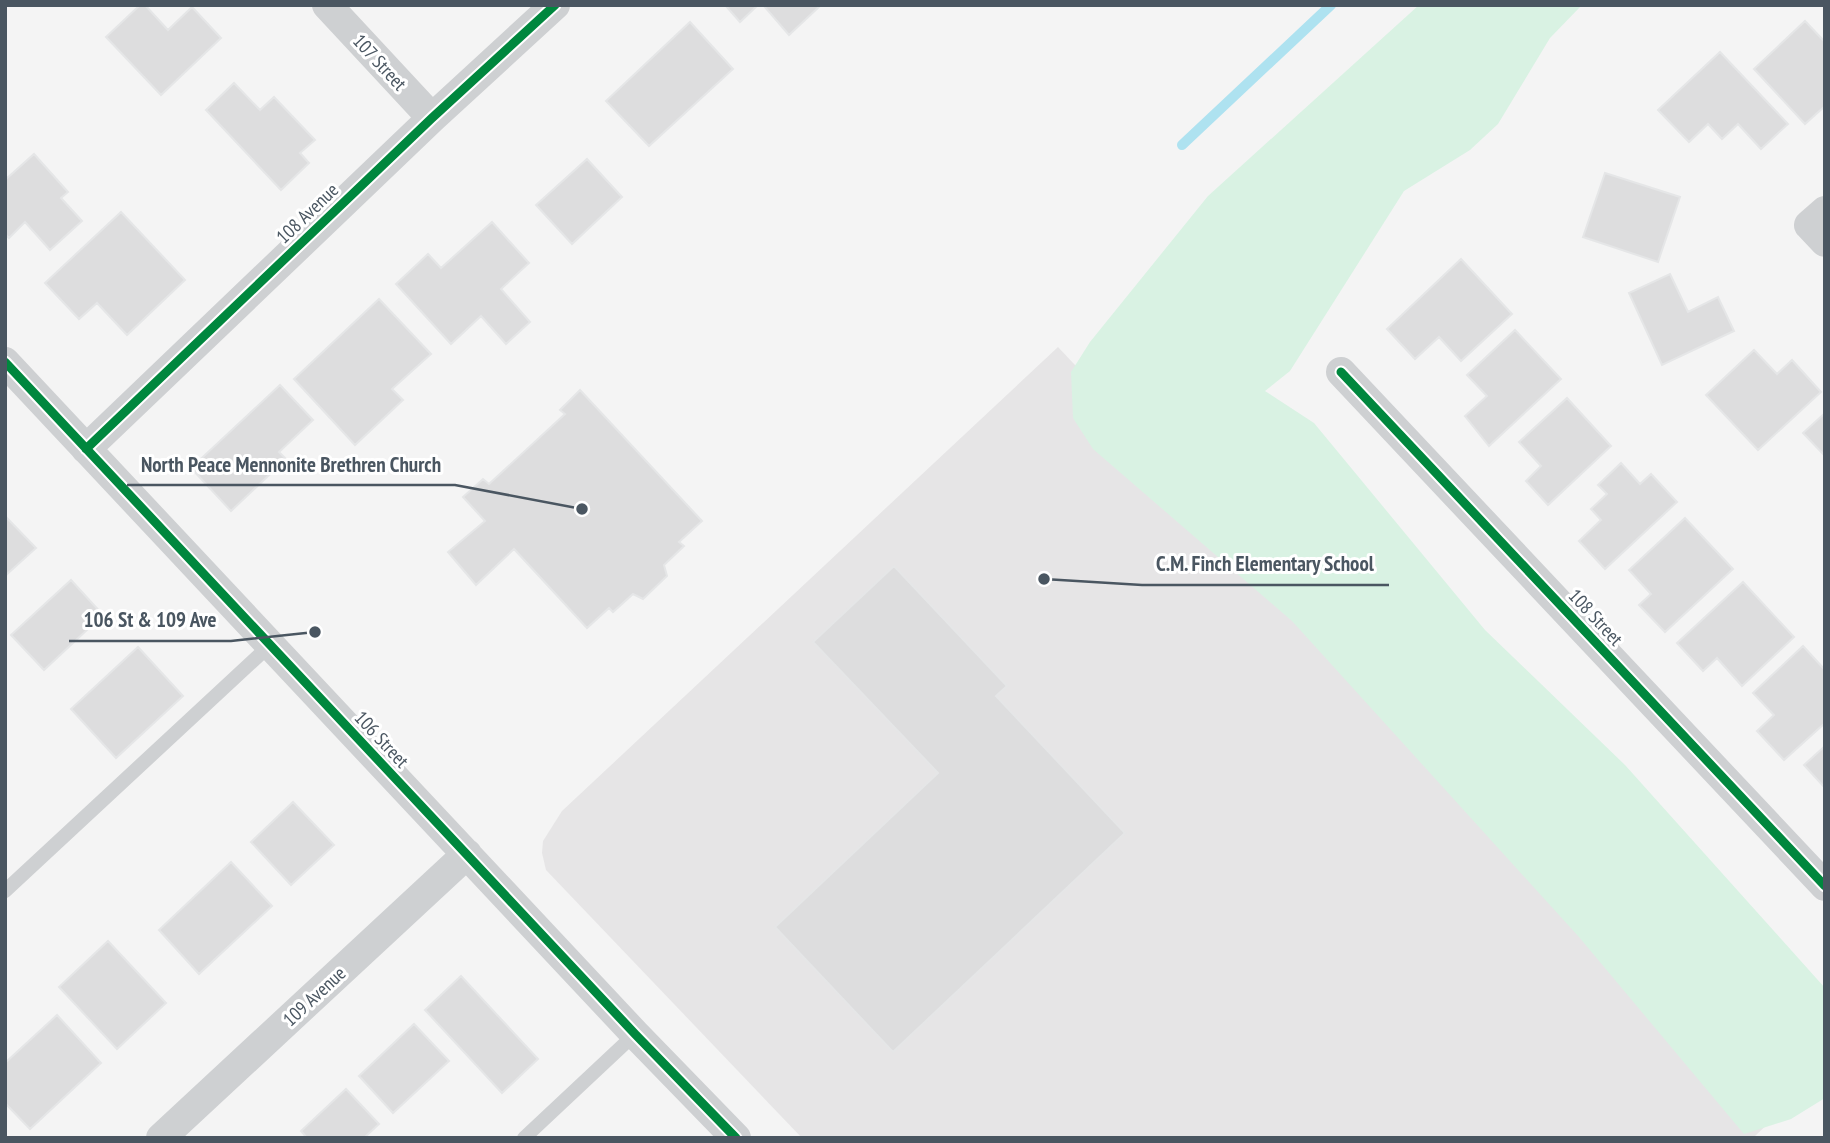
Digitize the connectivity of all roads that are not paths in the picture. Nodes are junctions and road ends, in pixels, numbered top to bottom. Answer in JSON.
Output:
{"nodes":[{"id":1,"x":327,"y":5,"type":"edge"},
{"id":2,"x":555,"y":5,"type":"edge"},
{"id":3,"x":432,"y":118,"type":"junction"},
{"id":4,"x":5,"y":362,"type":"edge"},
{"id":5,"x":1342,"y":372,"type":"dead end"},
{"id":6,"x":86,"y":449,"type":"junction"},
{"id":7,"x":270,"y":645,"type":"junction"},
{"id":8,"x":467,"y":854,"type":"junction"},
{"id":9,"x":1825,"y":886,"type":"edge"},
{"id":10,"x":5,"y":891,"type":"edge"},
{"id":11,"x":635,"y":1034,"type":"junction"},
{"id":12,"x":161,"y":1138,"type":"edge"},
{"id":13,"x":524,"y":1138,"type":"edge"},
{"id":14,"x":736,"y":1138,"type":"edge"}],
"edges":[{"from":1,"to":3,"type":"street","name":"107 Street"},
{"from":2,"to":3,"type":"street","name":"108 Avenue"},
{"from":3,"to":6,"type":"street","name":"108 Avenue"},
{"from":4,"to":6,"type":"street","name":"106 Street"},
{"from":5,"to":9,"type":"street","name":"108 Street"},
{"from":6,"to":7,"type":"street","name":"106 Street"},
{"from":7,"to":8,"type":"street","name":"106 Street"},
{"from":7,"to":10,"type":"lane"},
{"from":8,"to":11,"type":"street","name":"106 Street"},
{"from":8,"to":12,"type":"street","name":"109 Avenue"},
{"from":11,"to":13,"type":"lane"},
{"from":11,"to":14,"type":"street","name":"106 Street"}]}
